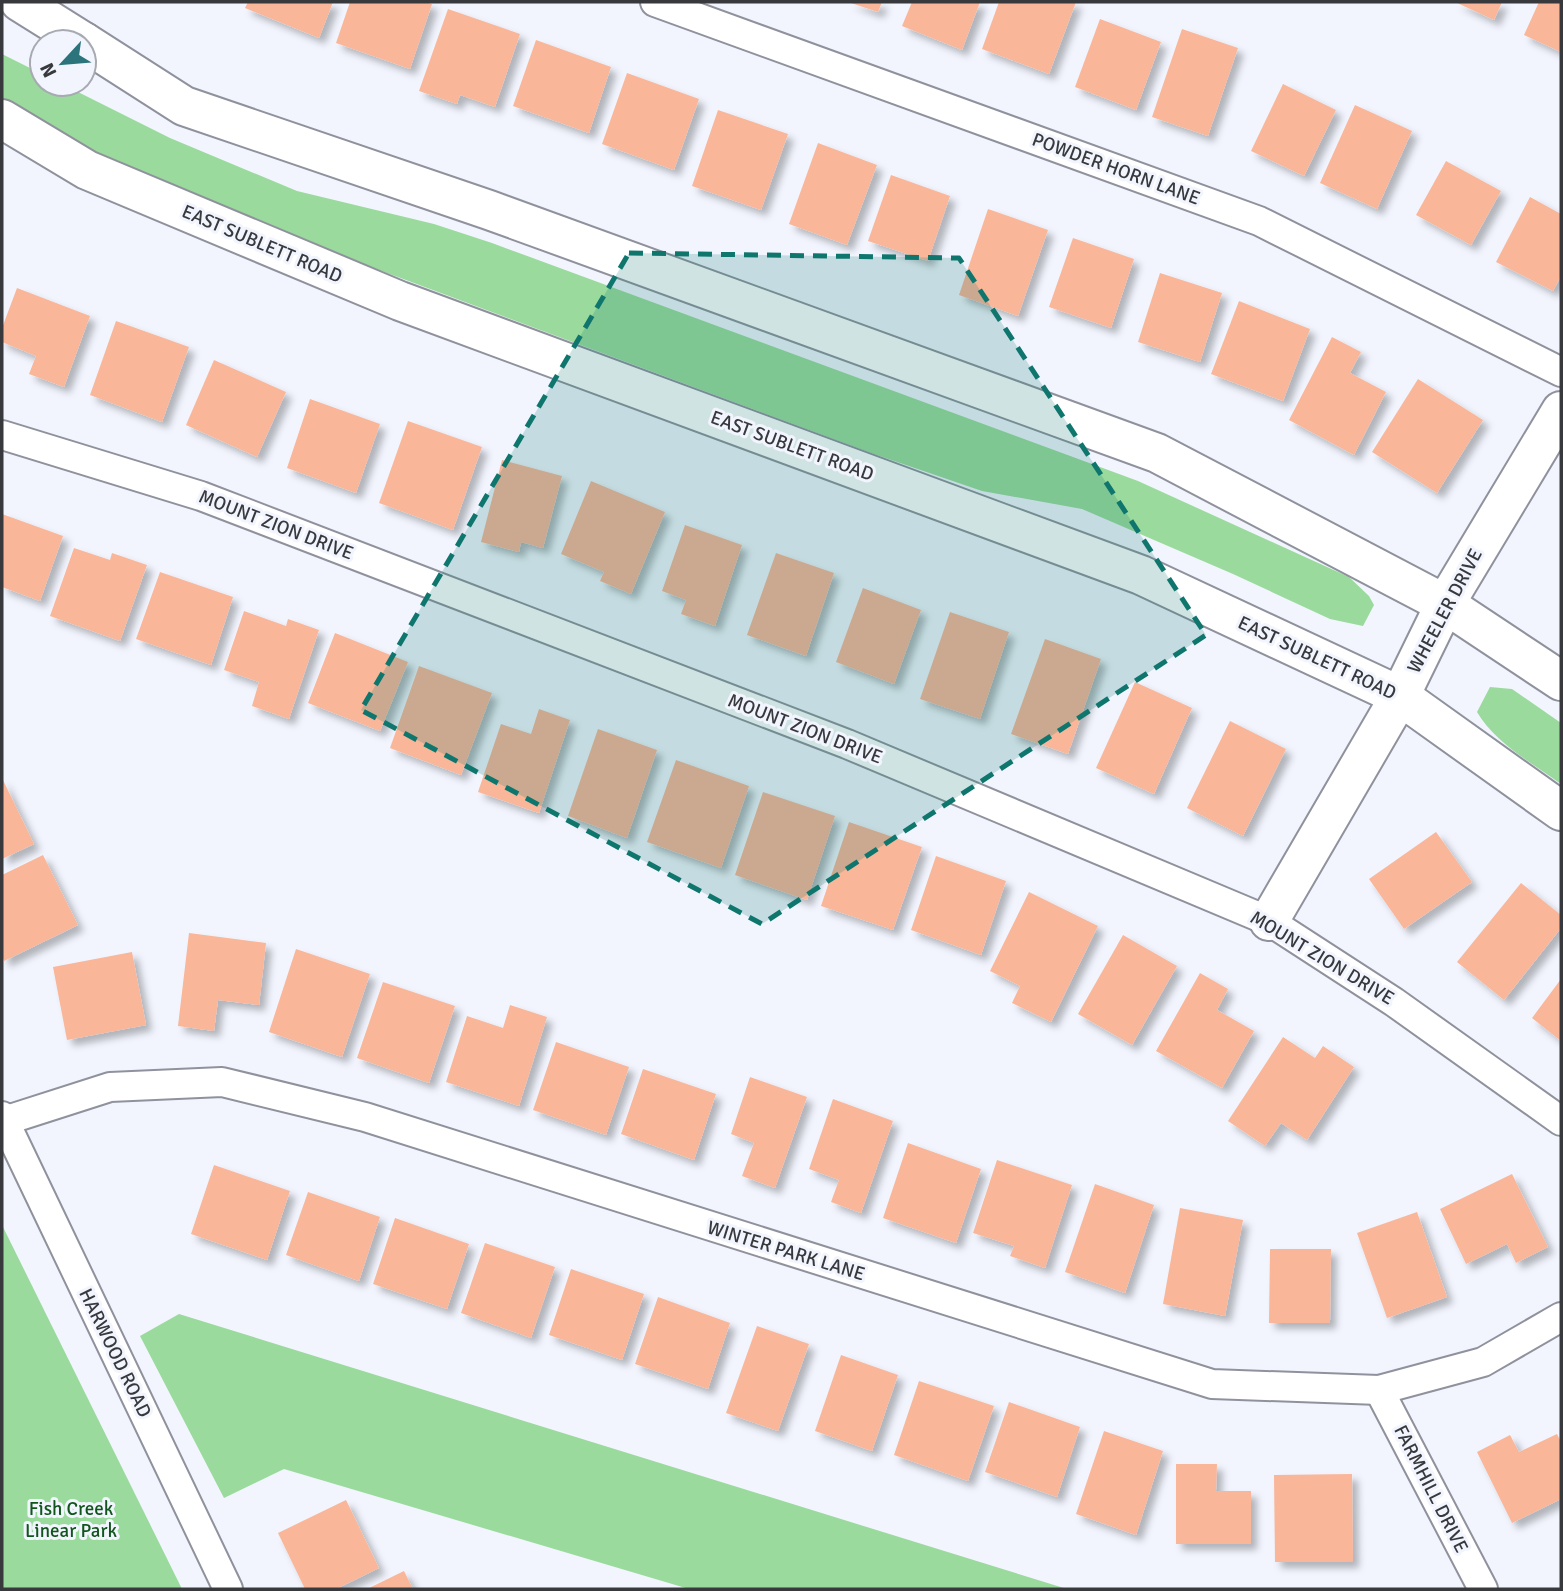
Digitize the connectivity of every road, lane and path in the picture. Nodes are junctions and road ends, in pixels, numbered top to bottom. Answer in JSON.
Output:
{"nodes":[{"id":1,"x":20,"y":2,"type":"edge"},
{"id":2,"x":655,"y":2,"type":"edge"},
{"id":3,"x":62,"y":28,"type":"edge"},
{"id":4,"x":98,"y":51,"type":"edge"},
{"id":5,"x":2,"y":119,"type":"edge"},
{"id":6,"x":1561,"y":372,"type":"edge"},
{"id":7,"x":1561,"y":411,"type":"edge"},
{"id":8,"x":2,"y":435,"type":"edge"},
{"id":9,"x":1445,"y":604,"type":"junction"},
{"id":10,"x":1561,"y":681,"type":"edge"},
{"id":11,"x":1400,"y":696,"type":"junction"},
{"id":12,"x":1561,"y":811,"type":"edge"},
{"id":13,"x":1269,"y":921,"type":"junction"},
{"id":14,"x":3,"y":1119,"type":"edge"},
{"id":15,"x":1561,"y":1121,"type":"edge"},
{"id":16,"x":1561,"y":1317,"type":"edge"},
{"id":17,"x":1379,"y":1390,"type":"junction"},
{"id":18,"x":228,"y":1589,"type":"edge"},
{"id":19,"x":1483,"y":1589,"type":"edge"}],
"edges":[{"from":1,"to":3,"type":"main road"},
{"from":2,"to":6,"type":"street","name":"POWDER HORN LANE"},
{"from":4,"to":9,"type":"main road"},
{"from":5,"to":11,"type":"main road","name":"EAST SUBLETT ROAD"},
{"from":7,"to":9,"type":"main road","name":"WHEELER DRIVE"},
{"from":8,"to":13,"type":"street","name":"MOUNT ZION DRIVE"},
{"from":9,"to":10,"type":"main road"},
{"from":9,"to":11,"type":"main road","name":"WHEELER DRIVE"},
{"from":11,"to":12,"type":"main road","name":"EAST SUBLETT ROAD"},
{"from":11,"to":13,"type":"main road","name":"WHEELER DRIVE"},
{"from":13,"to":15,"type":"street","name":"MOUNT ZION DRIVE"},
{"from":14,"to":17,"type":"street","name":"WINTER PARK LANE"},
{"from":14,"to":18,"type":"street","name":"HARWOOD ROAD"},
{"from":16,"to":17,"type":"street","name":"WINTER PARK LANE"},
{"from":17,"to":19,"type":"street","name":"FARMHILL DRIVE"}]}
